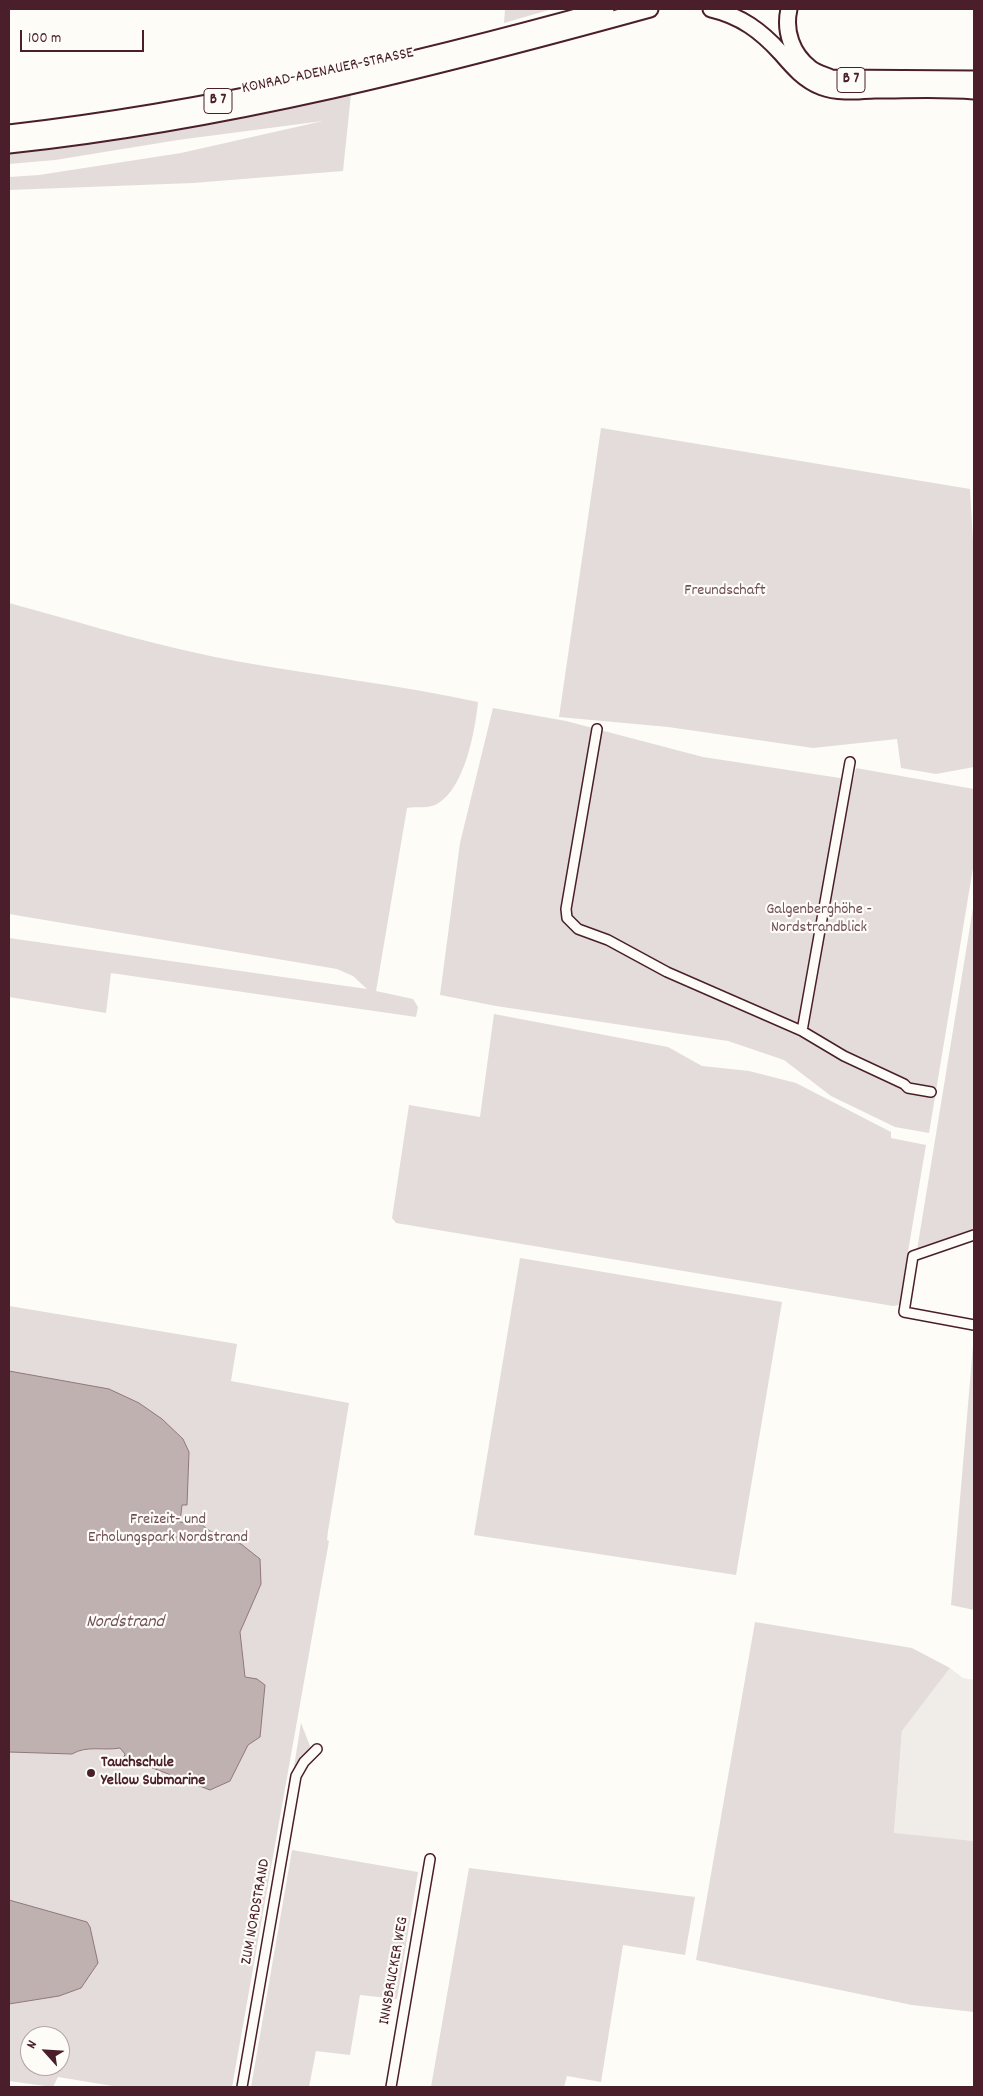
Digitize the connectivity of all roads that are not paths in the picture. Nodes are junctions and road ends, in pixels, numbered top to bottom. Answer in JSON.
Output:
{"nodes":[{"id":1,"x":606,"y":9,"type":"edge"},
{"id":2,"x":650,"y":9,"type":"edge"},
{"id":3,"x":711,"y":9,"type":"edge"},
{"id":4,"x":788,"y":9,"type":"edge"},
{"id":5,"x":970,"y":76,"type":"edge"},
{"id":6,"x":974,"y":92,"type":"edge"},
{"id":7,"x":9,"y":133,"type":"edge"},
{"id":8,"x":9,"y":145,"type":"edge"},
{"id":9,"x":597,"y":729,"type":"dead end"},
{"id":10,"x":850,"y":762,"type":"dead end"},
{"id":11,"x":802,"y":1031,"type":"junction"},
{"id":12,"x":930,"y":1092,"type":"dead end"},
{"id":13,"x":974,"y":1234,"type":"edge"},
{"id":14,"x":974,"y":1325,"type":"edge"},
{"id":15,"x":317,"y":1749,"type":"dead end"},
{"id":16,"x":430,"y":1859,"type":"dead end"},
{"id":17,"x":242,"y":2087,"type":"edge"},
{"id":18,"x":390,"y":2087,"type":"edge"}],
"edges":[{"from":1,"to":7,"type":"highway","name":"KONRAD-ADENAUER-STRASSE","number":"B 7"},
{"from":2,"to":8,"type":"highway","name":"KONRAD-ADENAUER-STRASSE","number":"B 7"},
{"from":3,"to":6,"type":"highway","number":"B 7"},
{"from":4,"to":5,"type":"highway","number":"B 7"},
{"from":9,"to":11,"type":"street"},
{"from":10,"to":11,"type":"street"},
{"from":11,"to":12,"type":"street"},
{"from":13,"to":14,"type":"street"},
{"from":15,"to":17,"type":"street","name":"ZUM NORDSTRAND"},
{"from":16,"to":18,"type":"street","name":"INNSBRUCKER WEG"}]}
